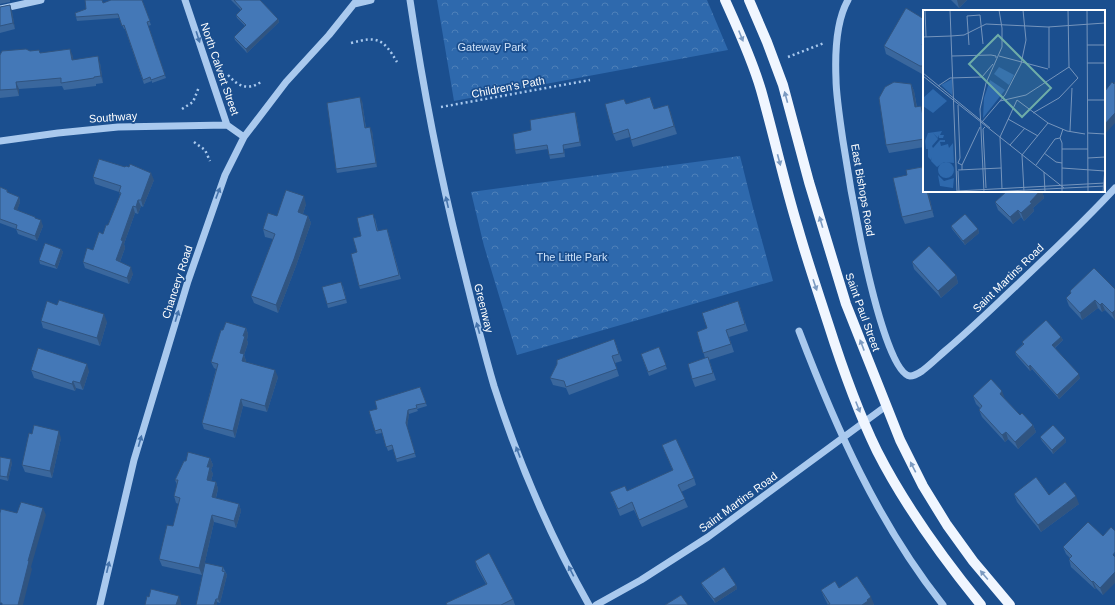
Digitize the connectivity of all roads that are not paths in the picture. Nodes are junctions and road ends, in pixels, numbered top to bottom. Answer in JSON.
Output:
{"nodes":[{"id":1,"x":41,"y":0,"type":"edge"},
{"id":2,"x":186,"y":0,"type":"edge"},
{"id":3,"x":371,"y":0,"type":"edge"},
{"id":4,"x":409,"y":0,"type":"edge"},
{"id":5,"x":725,"y":0,"type":"edge"},
{"id":6,"x":749,"y":0,"type":"edge"},
{"id":7,"x":848,"y":0,"type":"edge"},
{"id":8,"x":356,"y":2,"type":"edge"},
{"id":9,"x":0,"y":9,"type":"edge"},
{"id":10,"x":227,"y":125,"type":"junction"},
{"id":11,"x":244,"y":137,"type":"junction"},
{"id":12,"x":0,"y":141,"type":"edge"},
{"id":13,"x":1115,"y":188,"type":"edge"},
{"id":14,"x":799,"y":331,"type":"dead end"},
{"id":15,"x":909,"y":376,"type":"joint"},
{"id":16,"x":886,"y":406,"type":"junction"},
{"id":17,"x":864,"y":423,"type":"junction"},
{"id":18,"x":843,"y":439,"type":"junction"},
{"id":19,"x":100,"y":605,"type":"edge"},
{"id":20,"x":589,"y":605,"type":"edge"},
{"id":21,"x":596,"y":605,"type":"edge"},
{"id":22,"x":943,"y":605,"type":"edge"},
{"id":23,"x":981,"y":605,"type":"edge"},
{"id":24,"x":1010,"y":605,"type":"edge"}],
"edges":[{"from":1,"to":9,"type":"street"},
{"from":2,"to":10,"type":"street","name":"North Calvert Street","one_way":true},
{"from":3,"to":8,"type":"street","name":"Chancery Road"},
{"from":20,"to":4,"type":"street","name":"Greenway","one_way":true},
{"from":5,"to":17,"type":"main road","one_way":true},
{"from":16,"to":6,"type":"main road","name":"Saint Paul Street","one_way":true},
{"from":7,"to":15,"type":"street","name":"East Bishops Road"},
{"from":8,"to":11,"type":"street","name":"Chancery Road"},
{"from":10,"to":11,"type":"street","name":"North Calvert Street"},
{"from":10,"to":12,"type":"street","name":"Southway"},
{"from":19,"to":11,"type":"street","name":"Chancery Road","one_way":true},
{"from":13,"to":15,"type":"street","name":"Saint Martins Road"},
{"from":14,"to":18,"type":"street"},
{"from":16,"to":17,"type":"street","name":"Saint Martins Road"},
{"from":24,"to":16,"type":"main road","name":"Saint Paul Street","one_way":true},
{"from":17,"to":18,"type":"street","name":"Saint Martins Road"},
{"from":17,"to":23,"type":"main road"},
{"from":18,"to":21,"type":"street","name":"Saint Martins Road"},
{"from":18,"to":22,"type":"street"}]}
